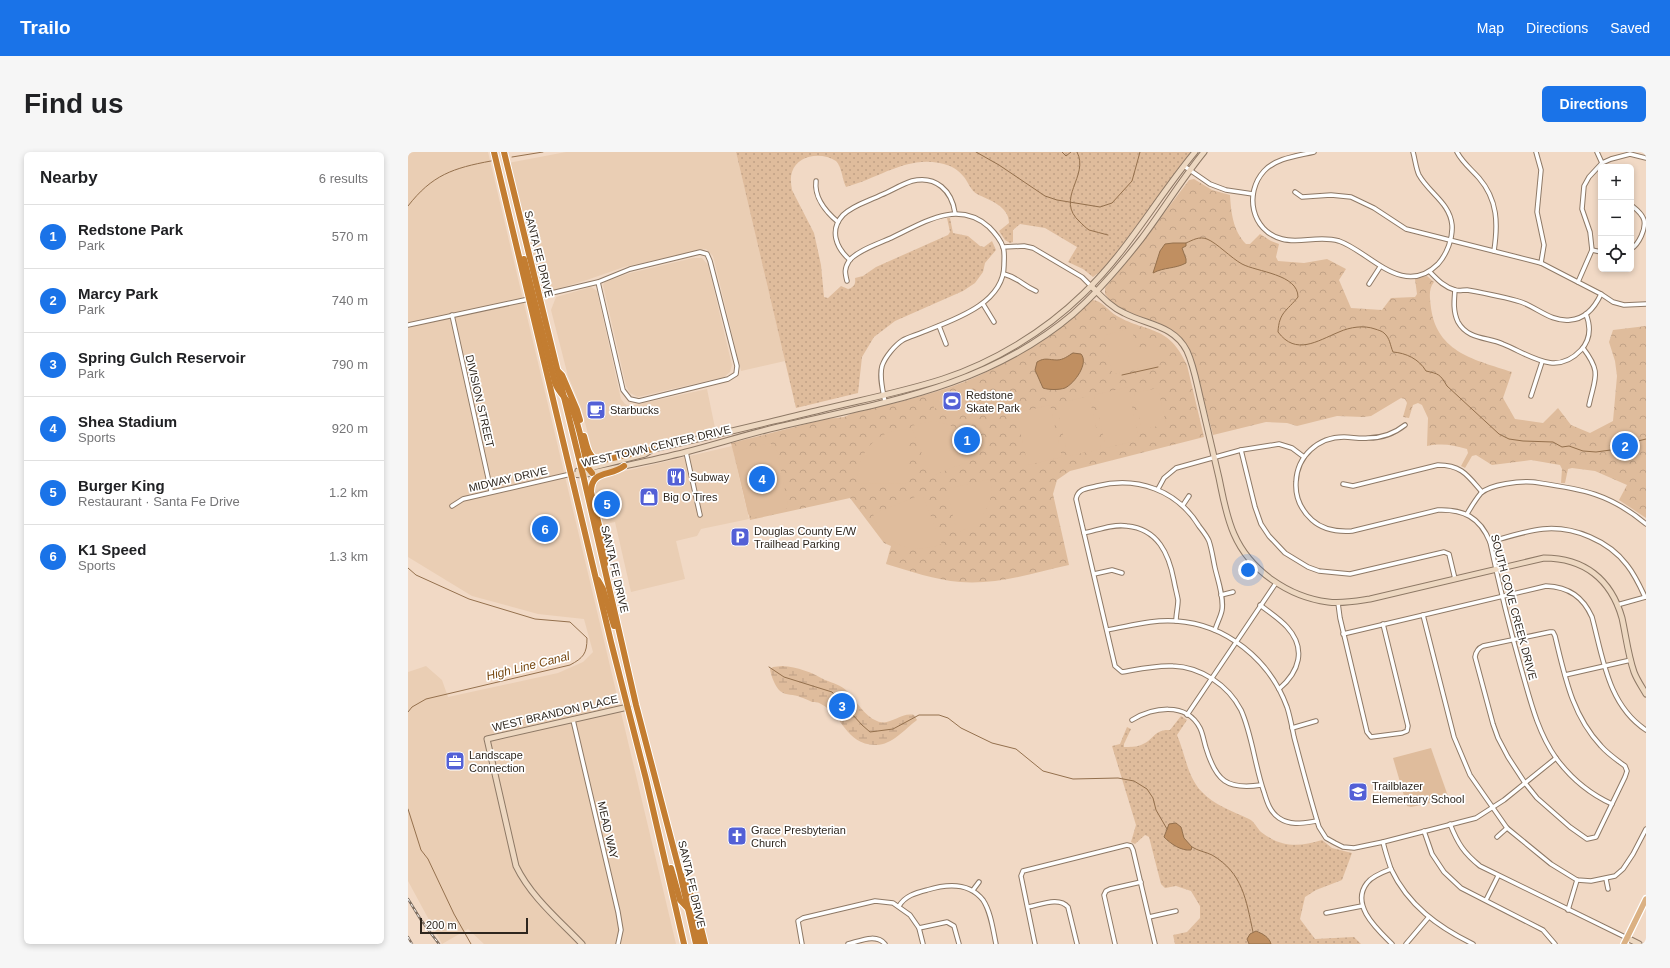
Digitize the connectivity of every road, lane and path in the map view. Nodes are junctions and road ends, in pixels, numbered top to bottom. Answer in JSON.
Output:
{"nodes":[{"id":1,"x":494,"y":152,"type":"edge"},
{"id":2,"x":504,"y":152,"type":"edge"},
{"id":3,"x":1195,"y":152,"type":"edge"},
{"id":4,"x":1204,"y":152,"type":"edge"},
{"id":5,"x":1314,"y":152,"type":"edge"},
{"id":6,"x":1413,"y":152,"type":"edge"},
{"id":7,"x":1457,"y":152,"type":"edge"},
{"id":8,"x":1536,"y":152,"type":"edge"},
{"id":9,"x":1597,"y":152,"type":"edge"},
{"id":10,"x":1640,"y":154,"type":"edge"},
{"id":11,"x":1646,"y":158,"type":"edge"},
{"id":12,"x":1602,"y":163,"type":"junction"},
{"id":13,"x":1184,"y":166,"type":"junction"},
{"id":14,"x":1190,"y":170,"type":"junction"},
{"id":15,"x":816,"y":181,"type":"dead end"},
{"id":16,"x":1295,"y":192,"type":"dead end"},
{"id":17,"x":1252,"y":194,"type":"junction"},
{"id":18,"x":1634,"y":208,"type":"edge"},
{"id":19,"x":955,"y":213,"type":"junction"},
{"id":20,"x":510,"y":220,"type":"junction"},
{"id":21,"x":838,"y":222,"type":"junction"},
{"id":22,"x":1450,"y":240,"type":"junction"},
{"id":23,"x":1634,"y":245,"type":"edge"},
{"id":24,"x":1003,"y":247,"type":"junction"},
{"id":25,"x":1592,"y":250,"type":"junction"},
{"id":26,"x":1494,"y":251,"type":"junction"},
{"id":27,"x":1598,"y":251,"type":"edge"},
{"id":28,"x":850,"y":260,"type":"junction"},
{"id":29,"x":1541,"y":263,"type":"junction"},
{"id":30,"x":1380,"y":267,"type":"junction"},
{"id":31,"x":1430,"y":272,"type":"junction"},
{"id":32,"x":1004,"y":274,"type":"junction"},
{"id":33,"x":847,"y":281,"type":"dead end"},
{"id":34,"x":598,"y":282,"type":"junction"},
{"id":35,"x":1578,"y":282,"type":"junction"},
{"id":36,"x":1369,"y":284,"type":"dead end"},
{"id":37,"x":1091,"y":286,"type":"junction"},
{"id":38,"x":1455,"y":290,"type":"junction"},
{"id":39,"x":1036,"y":291,"type":"dead end"},
{"id":40,"x":1096,"y":291,"type":"junction"},
{"id":41,"x":1601,"y":294,"type":"junction"},
{"id":42,"x":539,"y":296,"type":"junction"},
{"id":43,"x":529,"y":299,"type":"junction"},
{"id":44,"x":983,"y":304,"type":"junction"},
{"id":45,"x":1646,"y":304,"type":"edge"},
{"id":46,"x":1586,"y":314,"type":"junction"},
{"id":47,"x":452,"y":316,"type":"junction"},
{"id":48,"x":994,"y":322,"type":"dead end"},
{"id":49,"x":408,"y":325,"type":"edge"},
{"id":50,"x":938,"y":326,"type":"junction"},
{"id":51,"x":946,"y":344,"type":"dead end"},
{"id":52,"x":1583,"y":348,"type":"junction"},
{"id":53,"x":1542,"y":362,"type":"junction"},
{"id":54,"x":556,"y":368,"type":"junction"},
{"id":55,"x":884,"y":395,"type":"junction"},
{"id":56,"x":1531,"y":396,"type":"dead end"},
{"id":57,"x":564,"y":397,"type":"junction"},
{"id":58,"x":885,"y":402,"type":"junction"},
{"id":59,"x":1589,"y":405,"type":"dead end"},
{"id":60,"x":1404,"y":425,"type":"dead end"},
{"id":61,"x":653,"y":449,"type":"junction"},
{"id":62,"x":1241,"y":450,"type":"junction"},
{"id":63,"x":686,"y":452,"type":"junction"},
{"id":64,"x":1214,"y":457,"type":"junction"},
{"id":65,"x":1304,"y":457,"type":"junction"},
{"id":66,"x":624,"y":466,"type":"junction"},
{"id":67,"x":586,"y":472,"type":"junction"},
{"id":68,"x":571,"y":474,"type":"junction"},
{"id":69,"x":1343,"y":484,"type":"dead end"},
{"id":70,"x":1158,"y":489,"type":"junction"},
{"id":71,"x":491,"y":491,"type":"junction"},
{"id":72,"x":1482,"y":492,"type":"junction"},
{"id":73,"x":1189,"y":496,"type":"dead end"},
{"id":74,"x":1183,"y":505,"type":"junction"},
{"id":75,"x":452,"y":506,"type":"dead end"},
{"id":76,"x":1467,"y":514,"type":"junction"},
{"id":77,"x":700,"y":515,"type":"dead end"},
{"id":78,"x":1646,"y":524,"type":"edge"},
{"id":79,"x":1084,"y":533,"type":"junction"},
{"id":80,"x":1490,"y":542,"type":"junction"},
{"id":81,"x":1496,"y":569,"type":"junction"},
{"id":82,"x":594,"y":571,"type":"junction"},
{"id":83,"x":605,"y":571,"type":"junction"},
{"id":84,"x":1094,"y":574,"type":"junction"},
{"id":85,"x":1122,"y":574,"type":"dead end"},
{"id":86,"x":1454,"y":579,"type":"junction"},
{"id":87,"x":1276,"y":583,"type":"junction"},
{"id":88,"x":1233,"y":592,"type":"dead end"},
{"id":89,"x":1221,"y":595,"type":"junction"},
{"id":90,"x":1502,"y":595,"type":"junction"},
{"id":91,"x":1646,"y":597,"type":"edge"},
{"id":92,"x":1338,"y":602,"type":"junction"},
{"id":93,"x":1260,"y":605,"type":"junction"},
{"id":94,"x":1618,"y":605,"type":"junction"},
{"id":95,"x":1423,"y":615,"type":"junction"},
{"id":96,"x":1176,"y":621,"type":"junction"},
{"id":97,"x":1383,"y":624,"type":"junction"},
{"id":98,"x":1107,"y":630,"type":"junction"},
{"id":99,"x":1215,"y":630,"type":"junction"},
{"id":100,"x":1344,"y":634,"type":"junction"},
{"id":101,"x":1513,"y":639,"type":"junction"},
{"id":102,"x":1237,"y":641,"type":"junction"},
{"id":103,"x":1631,"y":660,"type":"junction"},
{"id":104,"x":1605,"y":667,"type":"junction"},
{"id":105,"x":1565,"y":675,"type":"junction"},
{"id":106,"x":1212,"y":678,"type":"junction"},
{"id":107,"x":1279,"y":689,"type":"junction"},
{"id":108,"x":1646,"y":694,"type":"edge"},
{"id":109,"x":628,"y":707,"type":"junction"},
{"id":110,"x":1187,"y":715,"type":"junction"},
{"id":111,"x":573,"y":720,"type":"junction"},
{"id":112,"x":1132,"y":720,"type":"dead end"},
{"id":113,"x":1316,"y":721,"type":"dead end"},
{"id":114,"x":642,"y":726,"type":"junction"},
{"id":115,"x":1292,"y":728,"type":"junction"},
{"id":116,"x":1646,"y":730,"type":"edge"},
{"id":117,"x":1556,"y":758,"type":"junction"},
{"id":118,"x":643,"y":768,"type":"junction"},
{"id":119,"x":1525,"y":783,"type":"junction"},
{"id":120,"x":1261,"y":785,"type":"junction"},
{"id":121,"x":1612,"y":804,"type":"junction"},
{"id":122,"x":1492,"y":808,"type":"junction"},
{"id":123,"x":1317,"y":821,"type":"junction"},
{"id":124,"x":1450,"y":824,"type":"junction"},
{"id":125,"x":1507,"y":828,"type":"junction"},
{"id":126,"x":1646,"y":829,"type":"edge"},
{"id":127,"x":1424,"y":832,"type":"junction"},
{"id":128,"x":1497,"y":837,"type":"dead end"},
{"id":129,"x":1383,"y":842,"type":"junction"},
{"id":130,"x":1391,"y":869,"type":"junction"},
{"id":131,"x":680,"y":873,"type":"junction"},
{"id":132,"x":1498,"y":876,"type":"junction"},
{"id":133,"x":1606,"y":879,"type":"junction"},
{"id":134,"x":1577,"y":880,"type":"junction"},
{"id":135,"x":979,"y":882,"type":"dead end"},
{"id":136,"x":1141,"y":882,"type":"junction"},
{"id":137,"x":1608,"y":889,"type":"dead end"},
{"id":138,"x":973,"y":890,"type":"junction"},
{"id":139,"x":1646,"y":899,"type":"edge"},
{"id":140,"x":1486,"y":900,"type":"junction"},
{"id":141,"x":899,"y":906,"type":"junction"},
{"id":142,"x":1362,"y":906,"type":"junction"},
{"id":143,"x":687,"y":907,"type":"junction"},
{"id":144,"x":1028,"y":908,"type":"junction"},
{"id":145,"x":1568,"y":910,"type":"junction"},
{"id":146,"x":1176,"y":911,"type":"dead end"},
{"id":147,"x":1326,"y":913,"type":"dead end"},
{"id":148,"x":1149,"y":917,"type":"junction"},
{"id":149,"x":1428,"y":918,"type":"junction"},
{"id":150,"x":919,"y":928,"type":"junction"},
{"id":151,"x":1627,"y":938,"type":"junction"},
{"id":152,"x":582,"y":944,"type":"edge"},
{"id":153,"x":618,"y":944,"type":"edge"},
{"id":154,"x":684,"y":944,"type":"edge"},
{"id":155,"x":696,"y":944,"type":"edge"},
{"id":156,"x":701,"y":944,"type":"edge"},
{"id":157,"x":705,"y":944,"type":"edge"},
{"id":158,"x":802,"y":944,"type":"edge"},
{"id":159,"x":848,"y":944,"type":"edge"},
{"id":160,"x":885,"y":944,"type":"edge"},
{"id":161,"x":923,"y":944,"type":"edge"},
{"id":162,"x":959,"y":944,"type":"edge"},
{"id":163,"x":996,"y":944,"type":"edge"},
{"id":164,"x":1036,"y":944,"type":"edge"},
{"id":165,"x":1077,"y":944,"type":"edge"},
{"id":166,"x":1115,"y":944,"type":"edge"},
{"id":167,"x":1155,"y":944,"type":"edge"},
{"id":168,"x":1392,"y":944,"type":"edge"},
{"id":169,"x":1406,"y":944,"type":"edge"},
{"id":170,"x":1473,"y":944,"type":"edge"},
{"id":171,"x":1555,"y":944,"type":"edge"},
{"id":172,"x":1624,"y":944,"type":"edge"},
{"id":173,"x":1639,"y":944,"type":"edge"}],
"edges":[{"from":1,"to":20,"type":"highway","name":"SANTA FE DRIVE"},
{"from":2,"to":42,"type":"highway","name":"SANTA FE DRIVE"},
{"from":3,"to":13,"type":"street","name":"WEST TOWN CENTER DRIVE"},
{"from":4,"to":14,"type":"street","name":"WEST TOWN CENTER DRIVE"},
{"from":5,"to":17,"type":"street"},
{"from":6,"to":22,"type":"street"},
{"from":7,"to":26,"type":"street"},
{"from":8,"to":29,"type":"street"},
{"from":9,"to":12,"type":"street"},
{"from":10,"to":11,"type":"street"},
{"from":10,"to":12,"type":"street"},
{"from":12,"to":25,"type":"street"},
{"from":13,"to":14,"type":"street"},
{"from":13,"to":37,"type":"street","name":"WEST TOWN CENTER DRIVE"},
{"from":14,"to":17,"type":"street"},
{"from":14,"to":40,"type":"street","name":"WEST TOWN CENTER DRIVE"},
{"from":15,"to":21,"type":"street"},
{"from":16,"to":22,"type":"street"},
{"from":17,"to":30,"type":"street"},
{"from":18,"to":23,"type":"street"},
{"from":19,"to":21,"type":"street"},
{"from":19,"to":24,"type":"street"},
{"from":19,"to":28,"type":"street"},
{"from":20,"to":43,"type":"highway","name":"SANTA FE DRIVE"},
{"from":20,"to":57,"type":"highway"},
{"from":21,"to":28,"type":"street"},
{"from":22,"to":26,"type":"street"},
{"from":22,"to":31,"type":"street"},
{"from":24,"to":32,"type":"street"},
{"from":24,"to":37,"type":"street"},
{"from":25,"to":27,"type":"street"},
{"from":25,"to":35,"type":"street"},
{"from":26,"to":29,"type":"street"},
{"from":28,"to":33,"type":"street"},
{"from":29,"to":35,"type":"street"},
{"from":30,"to":31,"type":"street"},
{"from":30,"to":36,"type":"street"},
{"from":31,"to":38,"type":"street"},
{"from":32,"to":39,"type":"street"},
{"from":32,"to":44,"type":"street"},
{"from":34,"to":34,"type":"street"},
{"from":34,"to":42,"type":"street"},
{"from":35,"to":41,"type":"street"},
{"from":37,"to":40,"type":"street"},
{"from":37,"to":55,"type":"street","name":"WEST TOWN CENTER DRIVE"},
{"from":38,"to":46,"type":"street"},
{"from":38,"to":53,"type":"street"},
{"from":40,"to":58,"type":"street","name":"WEST TOWN CENTER DRIVE"},
{"from":40,"to":64,"type":"street"},
{"from":41,"to":45,"type":"street"},
{"from":41,"to":46,"type":"street"},
{"from":42,"to":54,"type":"highway","name":"SANTA FE DRIVE"},
{"from":43,"to":47,"type":"street"},
{"from":43,"to":68,"type":"highway","name":"SANTA FE DRIVE"},
{"from":44,"to":48,"type":"street"},
{"from":44,"to":50,"type":"street"},
{"from":46,"to":52,"type":"street"},
{"from":47,"to":49,"type":"street"},
{"from":47,"to":71,"type":"street","name":"DIVISION STREET"},
{"from":50,"to":51,"type":"street"},
{"from":50,"to":55,"type":"street"},
{"from":52,"to":53,"type":"street"},
{"from":52,"to":59,"type":"street"},
{"from":53,"to":56,"type":"street"},
{"from":54,"to":57,"type":"highway","name":"SANTA FE DRIVE"},
{"from":54,"to":61,"type":"highway"},
{"from":55,"to":58,"type":"street"},
{"from":55,"to":61,"type":"street","name":"WEST TOWN CENTER DRIVE"},
{"from":57,"to":67,"type":"highway","name":"SANTA FE DRIVE"},
{"from":58,"to":63,"type":"street","name":"WEST TOWN CENTER DRIVE"},
{"from":60,"to":65,"type":"street","name":"SOUTH COVE CREEK DRIVE"},
{"from":61,"to":67,"type":"street","name":"WEST TOWN CENTER DRIVE"},
{"from":62,"to":64,"type":"street"},
{"from":62,"to":65,"type":"street"},
{"from":62,"to":86,"type":"street"},
{"from":63,"to":66,"type":"street","name":"WEST TOWN CENTER DRIVE"},
{"from":63,"to":77,"type":"street"},
{"from":64,"to":70,"type":"street"},
{"from":64,"to":87,"type":"street"},
{"from":65,"to":76,"type":"street","name":"SOUTH COVE CREEK DRIVE"},
{"from":66,"to":67,"type":"street","name":"WEST TOWN CENTER DRIVE"},
{"from":66,"to":83,"type":"highway"},
{"from":67,"to":68,"type":"street","name":"WEST TOWN CENTER DRIVE"},
{"from":67,"to":83,"type":"highway","name":"SANTA FE DRIVE"},
{"from":68,"to":71,"type":"street","name":"MIDWAY DRIVE"},
{"from":68,"to":82,"type":"highway","name":"SANTA FE DRIVE"},
{"from":69,"to":72,"type":"street"},
{"from":70,"to":74,"type":"street"},
{"from":70,"to":79,"type":"street"},
{"from":71,"to":75,"type":"street","name":"MIDWAY DRIVE"},
{"from":72,"to":76,"type":"street"},
{"from":72,"to":78,"type":"street"},
{"from":73,"to":74,"type":"street"},
{"from":74,"to":89,"type":"street"},
{"from":76,"to":80,"type":"street","name":"SOUTH COVE CREEK DRIVE"},
{"from":79,"to":84,"type":"street"},
{"from":79,"to":96,"type":"street"},
{"from":80,"to":81,"type":"street","name":"SOUTH COVE CREEK DRIVE"},
{"from":80,"to":91,"type":"street"},
{"from":81,"to":86,"type":"street"},
{"from":81,"to":90,"type":"street","name":"SOUTH COVE CREEK DRIVE"},
{"from":81,"to":94,"type":"street"},
{"from":82,"to":109,"type":"highway","name":"SANTA FE DRIVE"},
{"from":82,"to":114,"type":"highway"},
{"from":83,"to":114,"type":"highway","name":"SANTA FE DRIVE"},
{"from":84,"to":85,"type":"street"},
{"from":84,"to":98,"type":"street"},
{"from":86,"to":92,"type":"street"},
{"from":87,"to":92,"type":"street"},
{"from":87,"to":93,"type":"street"},
{"from":88,"to":89,"type":"street"},
{"from":89,"to":99,"type":"street"},
{"from":90,"to":95,"type":"street"},
{"from":90,"to":101,"type":"street","name":"SOUTH COVE CREEK DRIVE"},
{"from":90,"to":104,"type":"street"},
{"from":91,"to":94,"type":"street"},
{"from":92,"to":100,"type":"street"},
{"from":93,"to":102,"type":"street"},
{"from":93,"to":107,"type":"street"},
{"from":94,"to":103,"type":"street"},
{"from":95,"to":97,"type":"street"},
{"from":95,"to":122,"type":"street"},
{"from":96,"to":98,"type":"street"},
{"from":96,"to":99,"type":"street"},
{"from":97,"to":100,"type":"street"},
{"from":97,"to":100,"type":"street"},
{"from":98,"to":106,"type":"street"},
{"from":99,"to":102,"type":"street"},
{"from":101,"to":105,"type":"street"},
{"from":101,"to":117,"type":"street","name":"SOUTH COVE CREEK DRIVE"},
{"from":101,"to":119,"type":"street"},
{"from":102,"to":106,"type":"street"},
{"from":102,"to":107,"type":"street"},
{"from":103,"to":104,"type":"street"},
{"from":103,"to":108,"type":"street"},
{"from":104,"to":105,"type":"street"},
{"from":104,"to":116,"type":"street"},
{"from":105,"to":121,"type":"street"},
{"from":106,"to":110,"type":"street"},
{"from":106,"to":120,"type":"street"},
{"from":107,"to":115,"type":"street"},
{"from":109,"to":111,"type":"street","name":"WEST BRANDON PLACE"},
{"from":109,"to":118,"type":"highway","name":"SANTA FE DRIVE"},
{"from":110,"to":112,"type":"street"},
{"from":110,"to":120,"type":"street"},
{"from":111,"to":152,"type":"street","name":"WEST BRANDON PLACE"},
{"from":111,"to":153,"type":"street","name":"MEAD WAY"},
{"from":113,"to":115,"type":"street"},
{"from":114,"to":131,"type":"highway","name":"SANTA FE DRIVE"},
{"from":115,"to":123,"type":"street"},
{"from":117,"to":119,"type":"street"},
{"from":117,"to":121,"type":"street","name":"SOUTH COVE CREEK DRIVE"},
{"from":118,"to":143,"type":"highway"},
{"from":118,"to":154,"type":"highway","name":"SANTA FE DRIVE"},
{"from":119,"to":121,"type":"street"},
{"from":119,"to":122,"type":"street"},
{"from":120,"to":123,"type":"street"},
{"from":122,"to":124,"type":"street"},
{"from":122,"to":125,"type":"street"},
{"from":123,"to":129,"type":"street"},
{"from":124,"to":127,"type":"street"},
{"from":124,"to":132,"type":"street"},
{"from":125,"to":128,"type":"street"},
{"from":125,"to":134,"type":"street"},
{"from":126,"to":133,"type":"street"},
{"from":127,"to":129,"type":"street"},
{"from":127,"to":140,"type":"street"},
{"from":129,"to":130,"type":"street"},
{"from":130,"to":142,"type":"street"},
{"from":130,"to":149,"type":"street"},
{"from":131,"to":143,"type":"highway","name":"SANTA FE DRIVE"},
{"from":131,"to":157,"type":"highway"},
{"from":132,"to":140,"type":"street"},
{"from":132,"to":145,"type":"street"},
{"from":133,"to":134,"type":"street"},
{"from":133,"to":137,"type":"street"},
{"from":134,"to":145,"type":"street"},
{"from":135,"to":138,"type":"street"},
{"from":136,"to":144,"type":"street"},
{"from":136,"to":148,"type":"street"},
{"from":136,"to":166,"type":"street"},
{"from":138,"to":141,"type":"street"},
{"from":138,"to":163,"type":"street"},
{"from":139,"to":151,"type":"main road"},
{"from":140,"to":171,"type":"street"},
{"from":141,"to":150,"type":"street"},
{"from":141,"to":158,"type":"street"},
{"from":142,"to":147,"type":"street"},
{"from":142,"to":168,"type":"street"},
{"from":143,"to":155,"type":"highway","name":"SANTA FE DRIVE"},
{"from":143,"to":156,"type":"highway"},
{"from":144,"to":164,"type":"street"},
{"from":144,"to":165,"type":"street"},
{"from":145,"to":151,"type":"street"},
{"from":146,"to":148,"type":"street"},
{"from":148,"to":167,"type":"street"},
{"from":149,"to":169,"type":"street"},
{"from":149,"to":170,"type":"street"},
{"from":150,"to":161,"type":"street"},
{"from":150,"to":162,"type":"street"},
{"from":151,"to":172,"type":"main road"},
{"from":151,"to":173,"type":"street"},
{"from":159,"to":160,"type":"street"}]}
